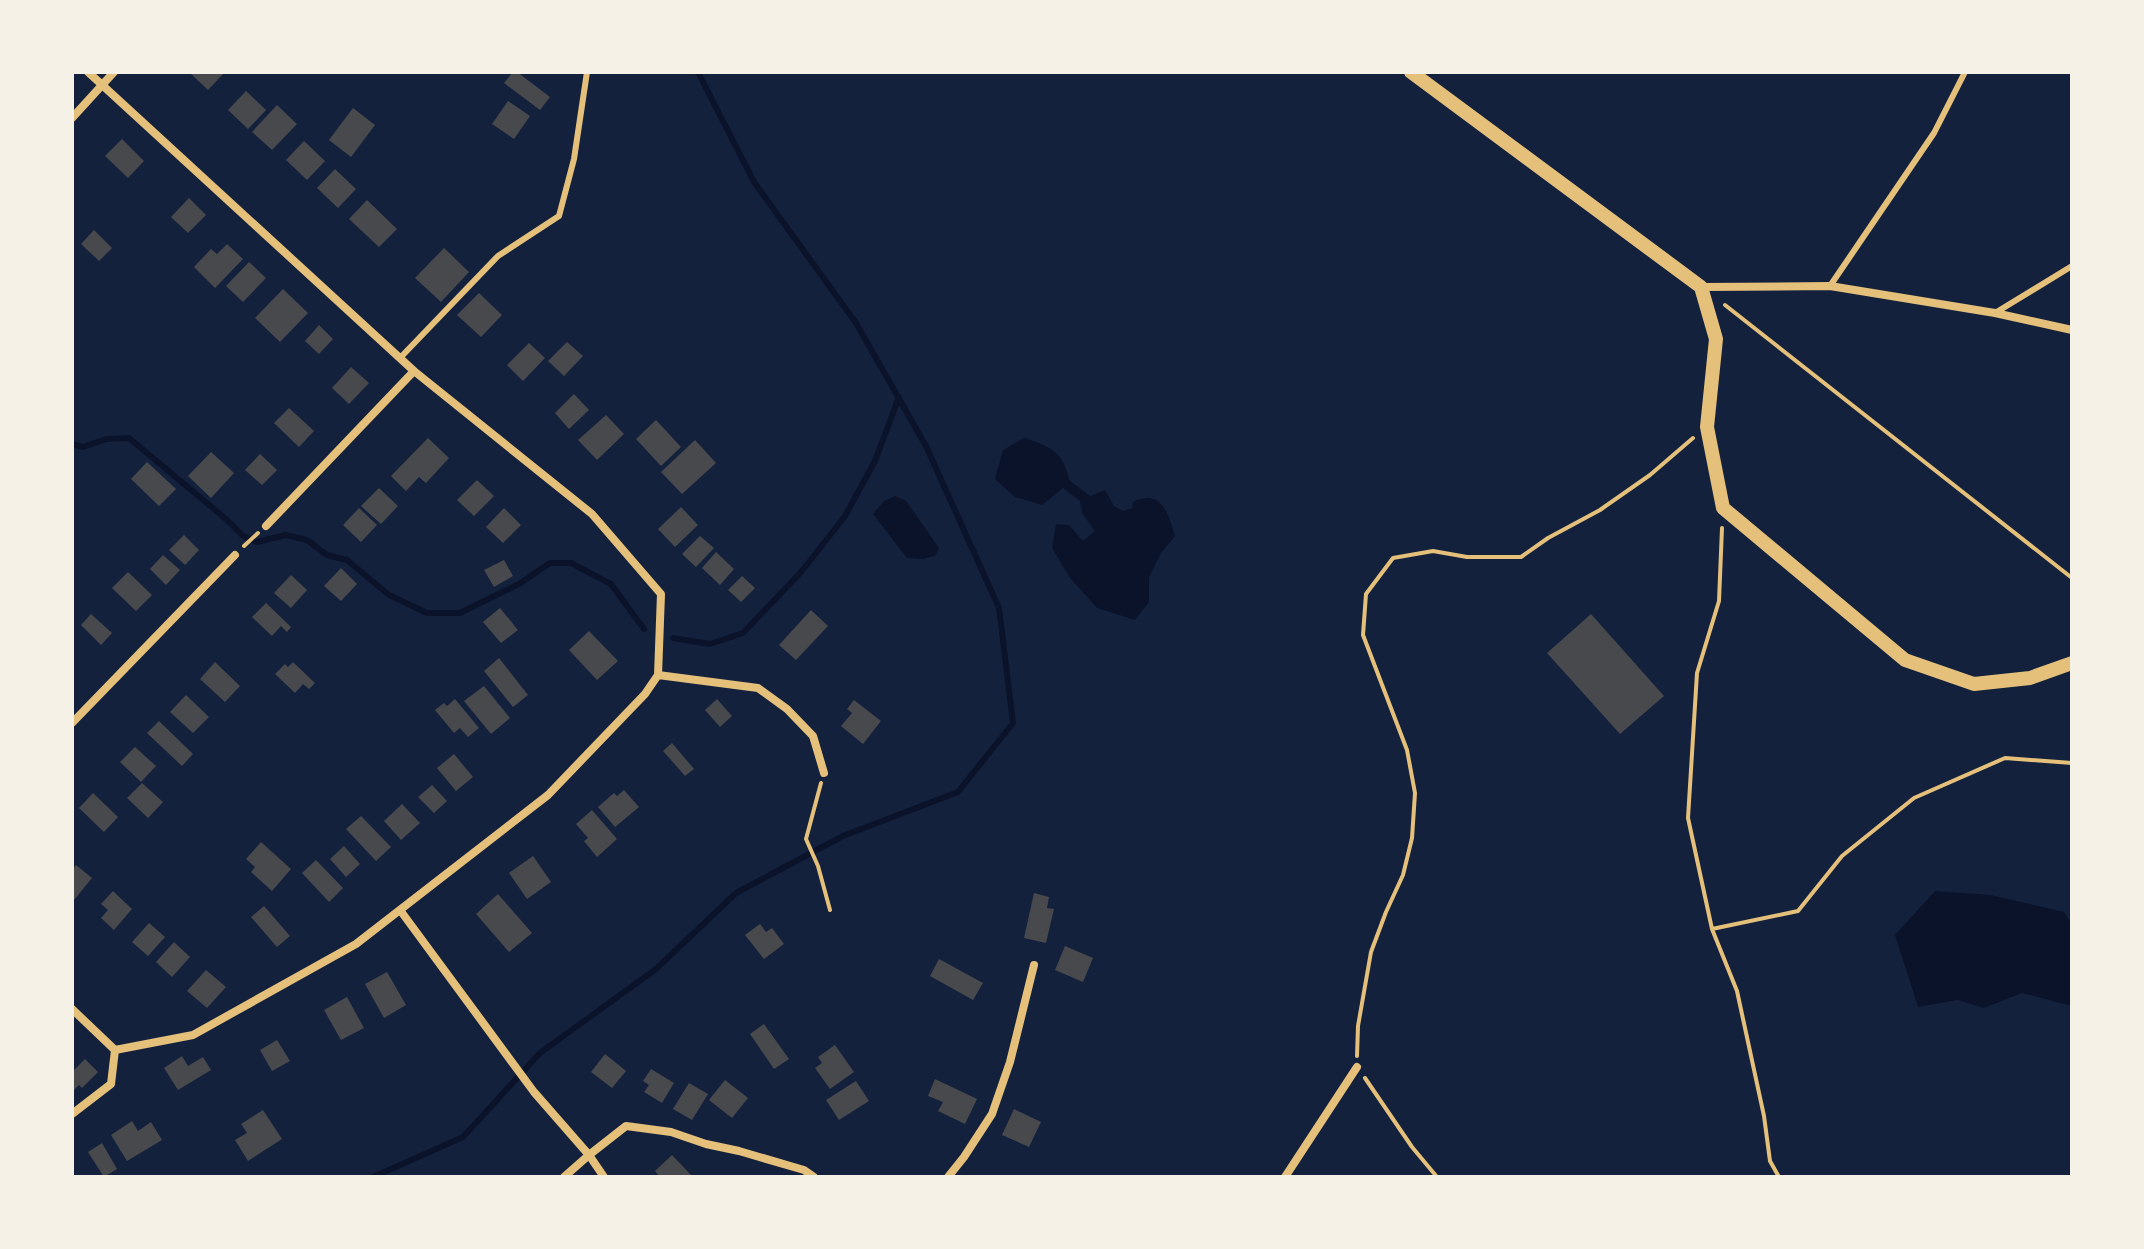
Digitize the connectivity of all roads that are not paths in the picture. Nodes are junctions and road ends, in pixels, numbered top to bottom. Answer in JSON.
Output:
{"nodes":[{"id":1,"x":88,"y":72,"type":"edge"},
{"id":2,"x":114,"y":72,"type":"edge"},
{"id":3,"x":587,"y":72,"type":"edge"},
{"id":4,"x":1411,"y":72,"type":"edge"},
{"id":5,"x":1965,"y":72,"type":"edge"},
{"id":6,"x":102,"y":85,"type":"junction"},
{"id":7,"x":72,"y":118,"type":"edge"},
{"id":8,"x":2072,"y":266,"type":"edge"},
{"id":9,"x":1830,"y":286,"type":"junction"},
{"id":10,"x":1701,"y":287,"type":"junction"},
{"id":11,"x":1995,"y":313,"type":"junction"},
{"id":12,"x":2072,"y":330,"type":"edge"},
{"id":13,"x":400,"y":358,"type":"junction"},
{"id":14,"x":414,"y":371,"type":"junction"},
{"id":15,"x":266,"y":526,"type":"road end"},
{"id":16,"x":235,"y":555,"type":"road end"},
{"id":17,"x":2072,"y":663,"type":"edge"},
{"id":18,"x":658,"y":675,"type":"junction"},
{"id":19,"x":72,"y":723,"type":"edge"},
{"id":20,"x":824,"y":773,"type":"road end"},
{"id":21,"x":400,"y":910,"type":"junction"},
{"id":22,"x":1034,"y":965,"type":"dead end"},
{"id":23,"x":72,"y":1009,"type":"edge"},
{"id":24,"x":115,"y":1050,"type":"junction"},
{"id":25,"x":1357,"y":1067,"type":"road end"},
{"id":26,"x":72,"y":1114,"type":"edge"},
{"id":27,"x":589,"y":1155,"type":"junction"},
{"id":28,"x":564,"y":1177,"type":"edge"},
{"id":29,"x":604,"y":1177,"type":"edge"},
{"id":30,"x":814,"y":1177,"type":"edge"},
{"id":31,"x":948,"y":1177,"type":"edge"},
{"id":32,"x":1285,"y":1177,"type":"edge"}],
"edges":[{"from":1,"to":6,"type":"street"},
{"from":2,"to":6,"type":"street"},
{"from":3,"to":13,"type":"lane"},
{"from":4,"to":10,"type":"street"},
{"from":5,"to":9,"type":"lane"},
{"from":6,"to":7,"type":"street"},
{"from":6,"to":13,"type":"street"},
{"from":8,"to":11,"type":"lane"},
{"from":9,"to":10,"type":"street"},
{"from":9,"to":11,"type":"street"},
{"from":10,"to":17,"type":"street"},
{"from":11,"to":12,"type":"street"},
{"from":13,"to":14,"type":"street"},
{"from":14,"to":15,"type":"street"},
{"from":14,"to":18,"type":"street"},
{"from":16,"to":19,"type":"street"},
{"from":18,"to":20,"type":"street"},
{"from":18,"to":21,"type":"street"},
{"from":21,"to":24,"type":"street"},
{"from":21,"to":27,"type":"street"},
{"from":22,"to":31,"type":"street"},
{"from":23,"to":24,"type":"street"},
{"from":24,"to":26,"type":"street"},
{"from":25,"to":32,"type":"street"},
{"from":27,"to":28,"type":"street"},
{"from":27,"to":29,"type":"street"},
{"from":27,"to":30,"type":"street"}]}
